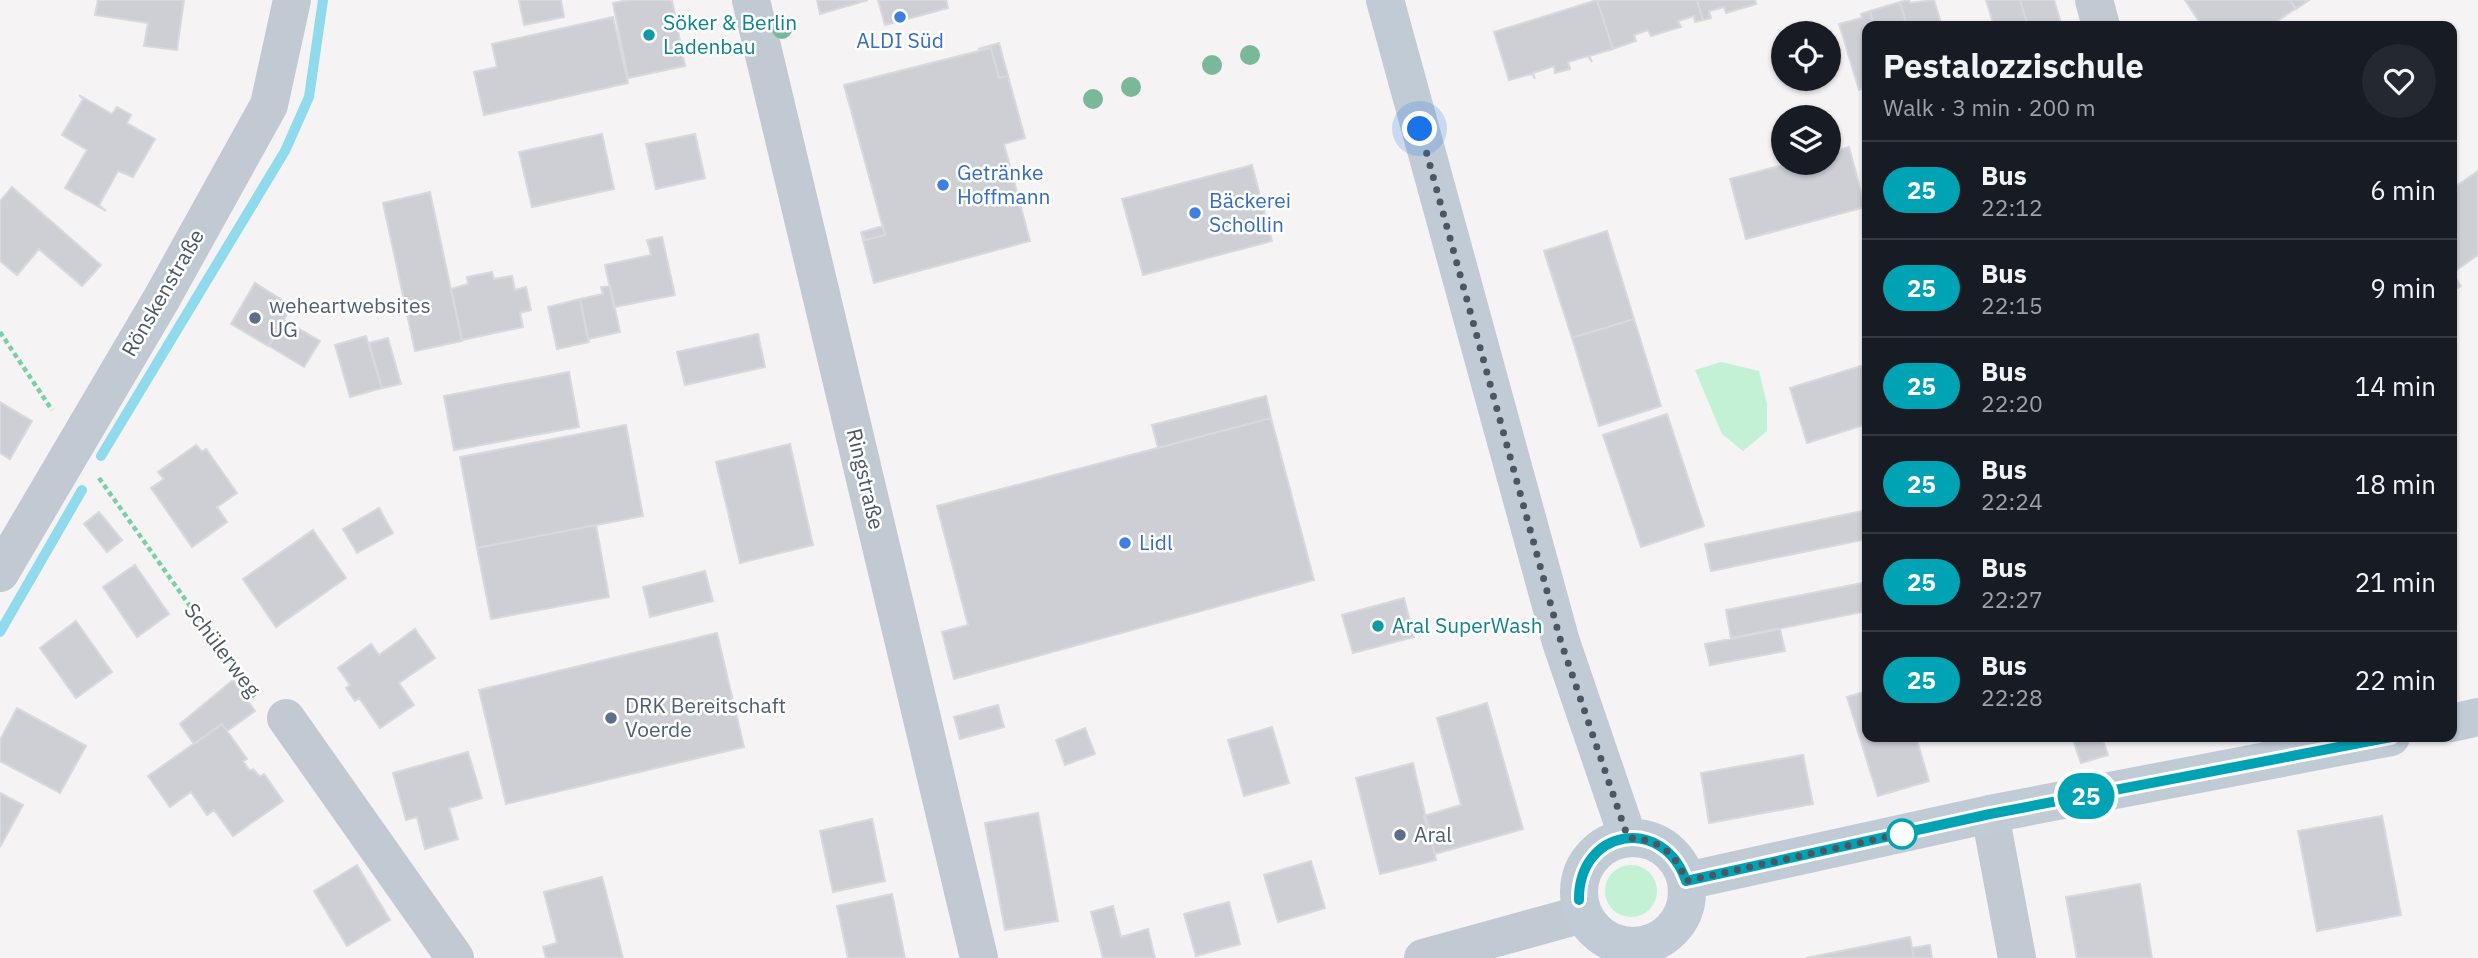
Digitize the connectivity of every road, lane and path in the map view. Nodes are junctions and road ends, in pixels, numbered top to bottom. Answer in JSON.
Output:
{"nodes":[{"id":1,"x":292,"y":0,"type":"edge"},
{"id":2,"x":751,"y":0,"type":"edge"},
{"id":3,"x":1385,"y":0,"type":"edge"},
{"id":4,"x":2094,"y":0,"type":"edge"},
{"id":5,"x":2100,"y":21,"type":"edge"},
{"id":6,"x":0,"y":332,"type":"edge"},
{"id":7,"x":75,"y":444,"type":"junction"},
{"id":8,"x":0,"y":573,"type":"edge"},
{"id":9,"x":2478,"y":717,"type":"edge"},
{"id":10,"x":286,"y":718,"type":"joint"},
{"id":11,"x":2457,"y":722,"type":"edge"},
{"id":12,"x":2343,"y":742,"type":"edge"},
{"id":13,"x":2324,"y":744,"type":"edge"},
{"id":14,"x":1990,"y":814,"type":"junction"},
{"id":15,"x":1615,"y":842,"type":"junction"},
{"id":16,"x":1686,"y":881,"type":"junction"},
{"id":17,"x":1583,"y":914,"type":"junction"},
{"id":18,"x":1663,"y":948,"type":"edge"},
{"id":19,"x":1620,"y":951,"type":"edge"},
{"id":20,"x":455,"y":958,"type":"edge"},
{"id":21,"x":979,"y":958,"type":"edge"},
{"id":22,"x":1423,"y":958,"type":"edge"},
{"id":23,"x":2017,"y":958,"type":"edge"}],
"edges":[{"from":1,"to":7,"type":"street","name":"Rönskenstraße"},
{"from":2,"to":21,"type":"street","name":"Ringstraße"},
{"from":3,"to":15,"type":"street"},
{"from":4,"to":5,"type":"street"},
{"from":6,"to":7,"type":"path","name":"Schülerweg"},
{"from":7,"to":8,"type":"street","name":"Rönskenstraße"},
{"from":7,"to":10,"type":"path","name":"Schülerweg"},
{"from":9,"to":11,"type":"street"},
{"from":10,"to":20,"type":"street"},
{"from":12,"to":13,"type":"street"},
{"from":13,"to":14,"type":"street"},
{"from":14,"to":16,"type":"street"},
{"from":14,"to":23,"type":"street"},
{"from":15,"to":16,"type":"street"},
{"from":15,"to":17,"type":"street"},
{"from":16,"to":18,"type":"street"},
{"from":17,"to":19,"type":"street"},
{"from":17,"to":22,"type":"street"},
{"from":18,"to":19,"type":"street"}]}
